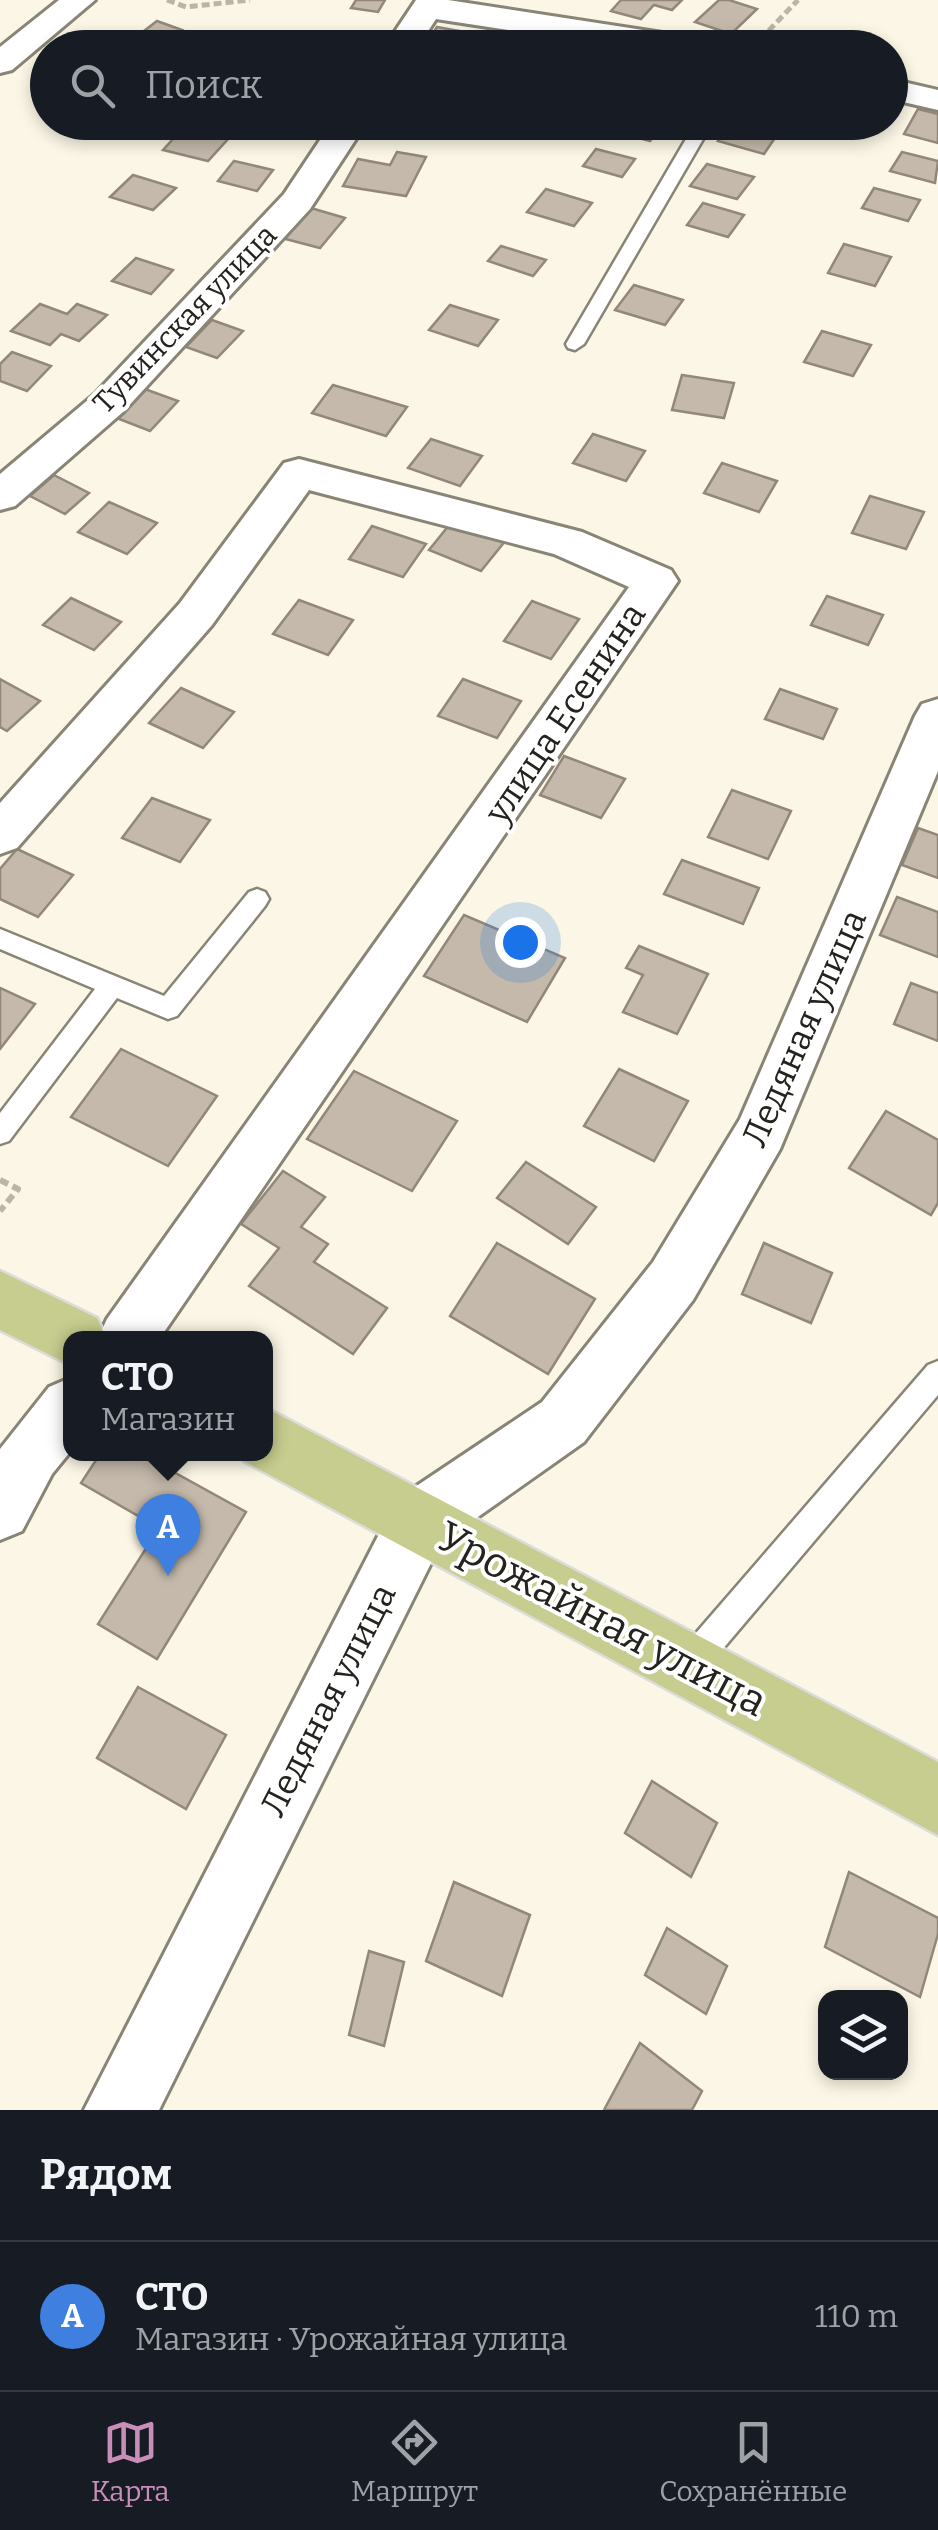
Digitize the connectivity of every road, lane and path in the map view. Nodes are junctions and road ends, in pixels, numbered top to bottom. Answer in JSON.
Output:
{"nodes":[{"id":1,"x":79,"y":0,"type":"edge"},
{"id":2,"x":167,"y":0,"type":"edge"},
{"id":3,"x":250,"y":0,"type":"edge"},
{"id":4,"x":798,"y":0,"type":"edge"},
{"id":5,"x":429,"y":4,"type":"edge"},
{"id":6,"x":42,"y":30,"type":"edge"},
{"id":7,"x":412,"y":30,"type":"edge"},
{"id":8,"x":587,"y":30,"type":"edge"},
{"id":9,"x":769,"y":30,"type":"edge"},
{"id":10,"x":30,"y":40,"type":"edge"},
{"id":11,"x":0,"y":64,"type":"edge"},
{"id":12,"x":908,"y":93,"type":"edge"},
{"id":13,"x":938,"y":100,"type":"edge"},
{"id":14,"x":338,"y":140,"type":"edge"},
{"id":15,"x":694,"y":140,"type":"edge"},
{"id":16,"x":575,"y":344,"type":"dead end"},
{"id":17,"x":0,"y":496,"type":"edge"},
{"id":18,"x":938,"y":716,"type":"edge"},
{"id":19,"x":0,"y":835,"type":"edge"},
{"id":20,"x":256,"y":899,"type":"dead end"},
{"id":21,"x":0,"y":939,"type":"edge"},
{"id":22,"x":112,"y":986,"type":"junction"},
{"id":23,"x":0,"y":1133,"type":"edge"},
{"id":24,"x":0,"y":1180,"type":"edge"},
{"id":25,"x":0,"y":1212,"type":"edge"},
{"id":26,"x":0,"y":1299,"type":"edge"},
{"id":27,"x":63,"y":1331,"type":"edge"},
{"id":28,"x":132,"y":1331,"type":"edge"},
{"id":29,"x":938,"y":1374,"type":"edge"},
{"id":30,"x":63,"y":1416,"type":"edge"},
{"id":31,"x":273,"y":1443,"type":"edge"},
{"id":32,"x":0,"y":1509,"type":"edge"},
{"id":33,"x":419,"y":1522,"type":"junction"},
{"id":34,"x":688,"y":1666,"type":"junction"},
{"id":35,"x":938,"y":1800,"type":"edge"},
{"id":36,"x":120,"y":2110,"type":"edge"}],
"edges":[{"from":1,"to":6,"type":"street"},
{"from":2,"to":3,"type":"path"},
{"from":4,"to":9,"type":"path"},
{"from":5,"to":7,"type":"street"},
{"from":5,"to":8,"type":"street"},
{"from":10,"to":11,"type":"street"},
{"from":12,"to":13,"type":"street"},
{"from":14,"to":17,"type":"street","name":"Тувинская улица"},
{"from":15,"to":16,"type":"lane"},
{"from":18,"to":33,"type":"street","name":"Ледяная улица"},
{"from":19,"to":28,"type":"street","name":"улица Есенина"},
{"from":20,"to":22,"type":"lane"},
{"from":21,"to":22,"type":"lane"},
{"from":22,"to":23,"type":"lane"},
{"from":24,"to":25,"type":"path"},
{"from":26,"to":27,"type":"main road"},
{"from":29,"to":34,"type":"lane"},
{"from":30,"to":32,"type":"street"},
{"from":31,"to":33,"type":"main road","name":"Урожайная улица"},
{"from":33,"to":34,"type":"main road","name":"Урожайная улица"},
{"from":33,"to":36,"type":"street","name":"Ледяная улица"},
{"from":34,"to":35,"type":"main road","name":"Урожайная улица"}]}
